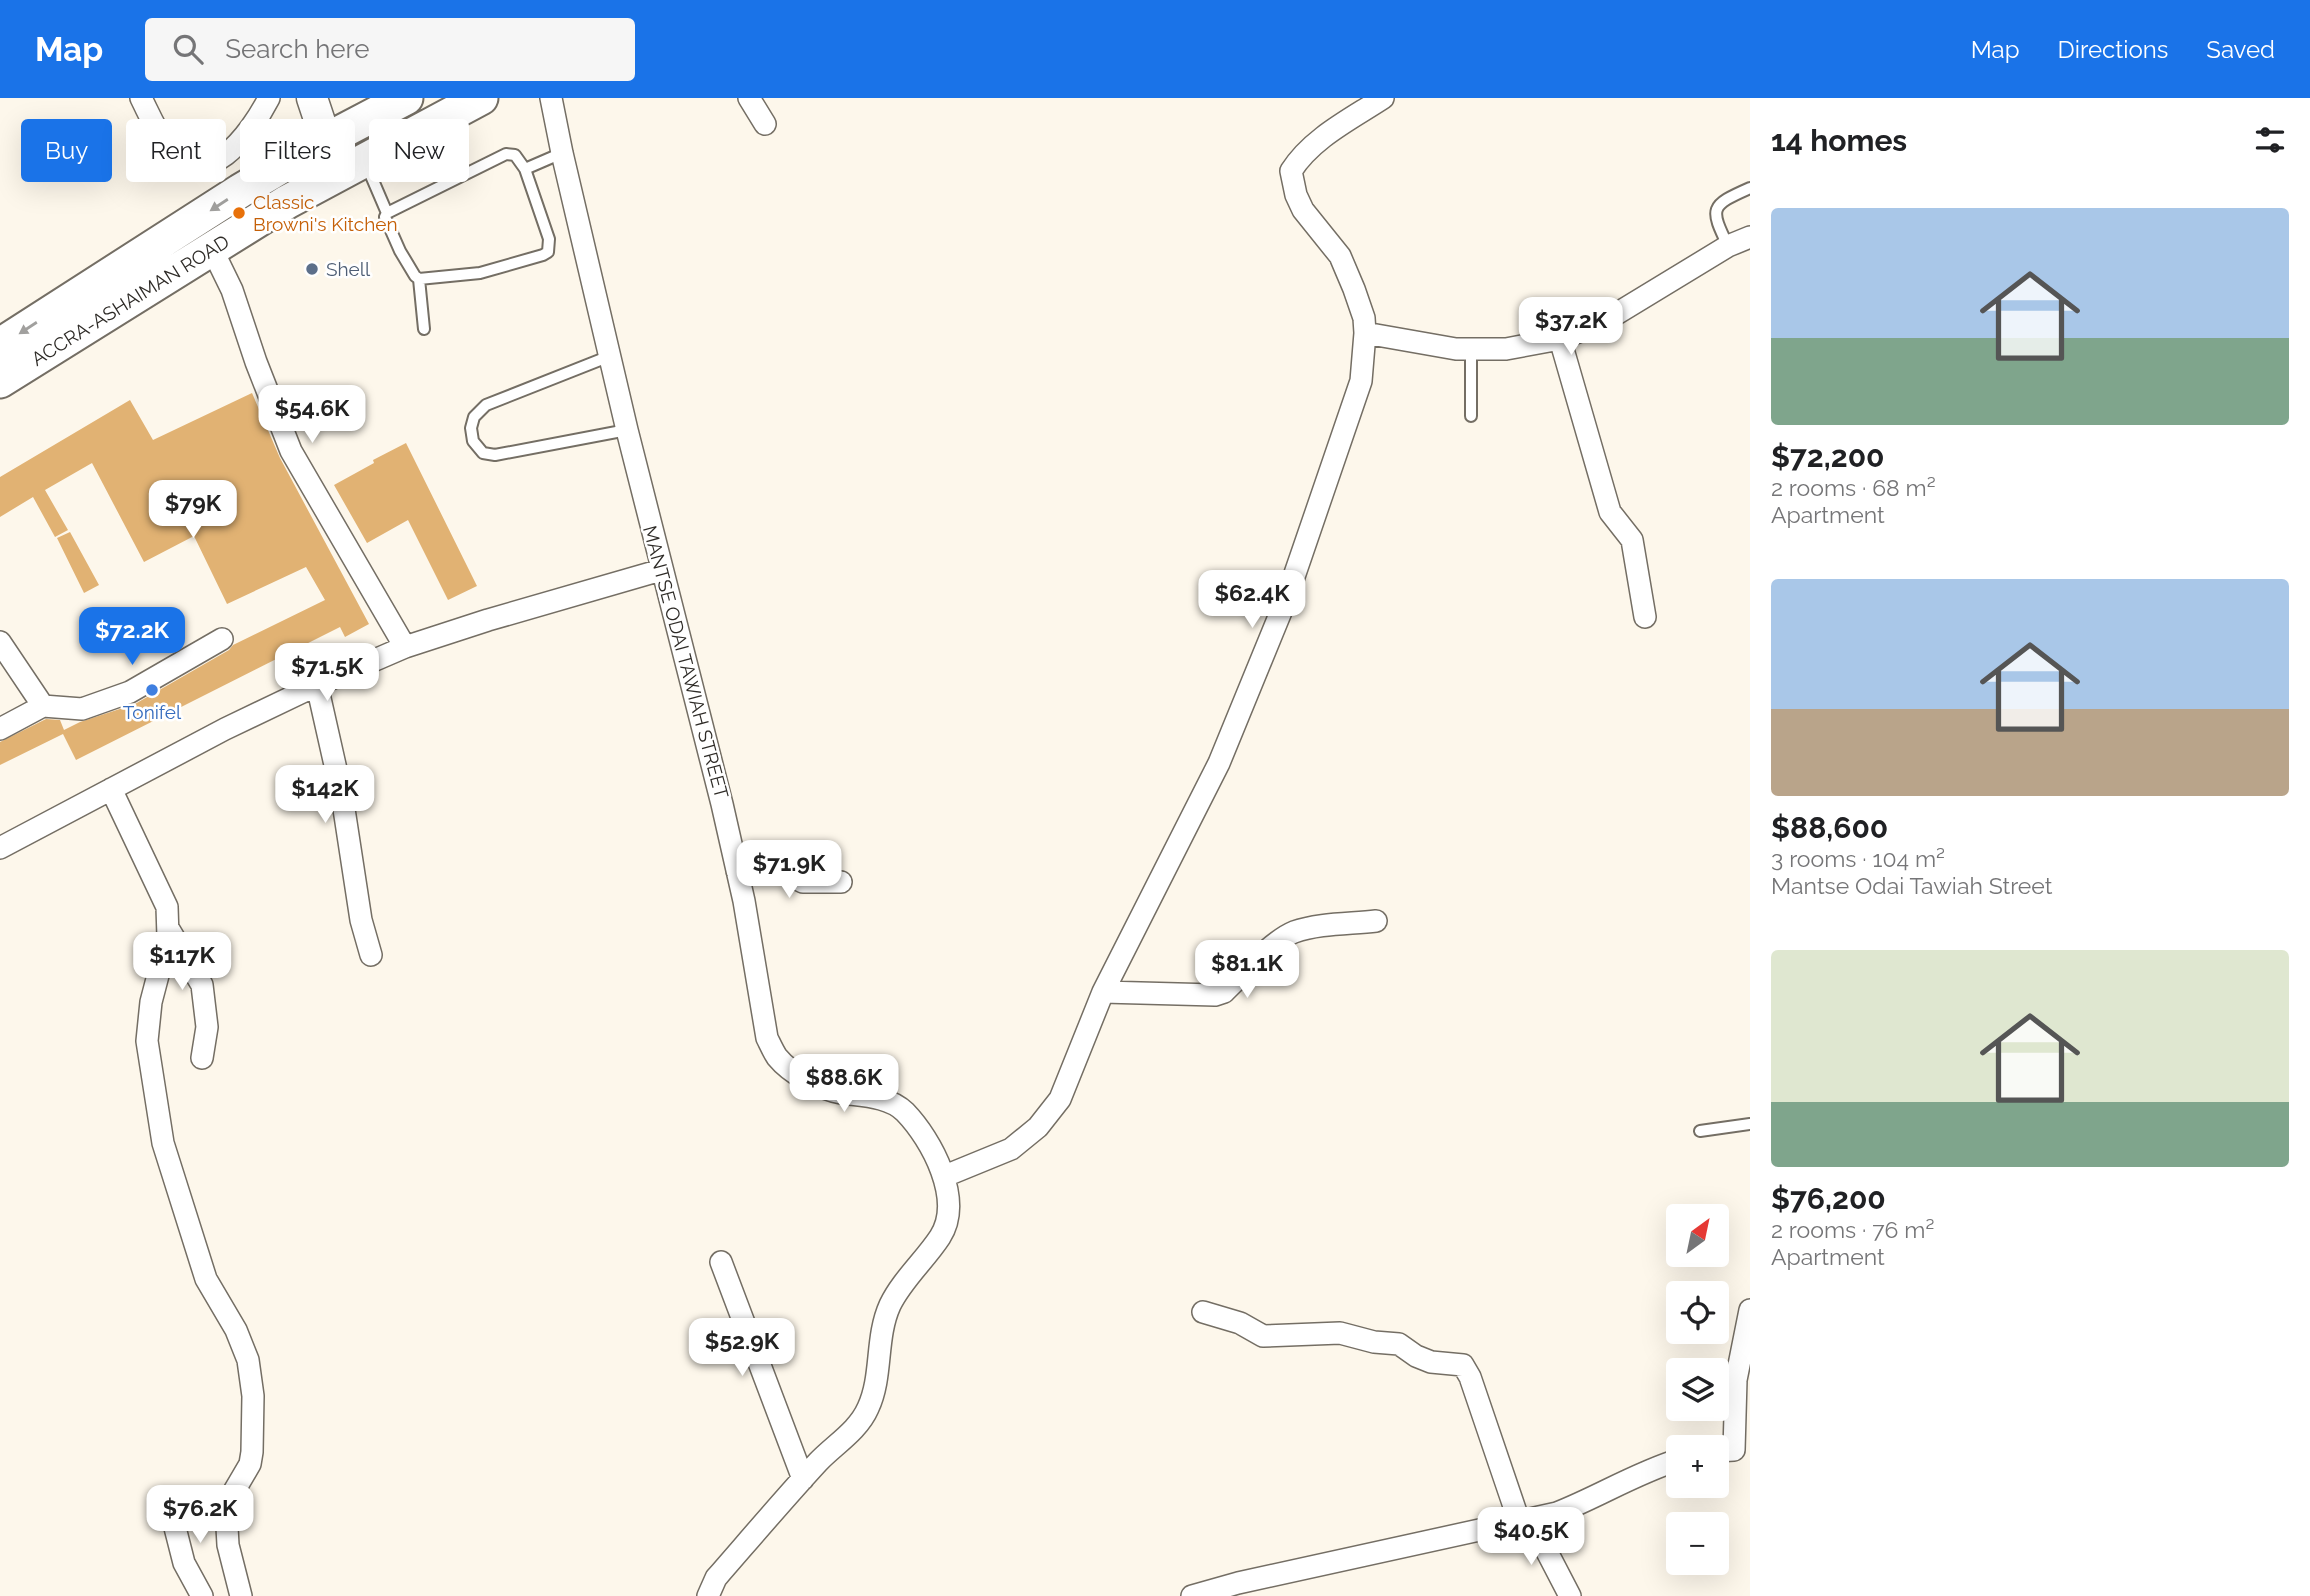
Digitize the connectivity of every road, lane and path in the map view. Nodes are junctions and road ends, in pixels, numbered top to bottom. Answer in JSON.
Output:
{"nodes":[{"id":1,"x":141,"y":98,"type":"edge"},
{"id":2,"x":269,"y":98,"type":"edge"},
{"id":3,"x":312,"y":98,"type":"edge"},
{"id":4,"x":406,"y":98,"type":"edge"},
{"id":5,"x":481,"y":98,"type":"edge"},
{"id":6,"x":551,"y":98,"type":"edge"},
{"id":7,"x":749,"y":98,"type":"edge"},
{"id":8,"x":1383,"y":98,"type":"edge"},
{"id":9,"x":319,"y":119,"type":"edge"},
{"id":10,"x":765,"y":124,"type":"dead end"},
{"id":11,"x":355,"y":125,"type":"edge"},
{"id":12,"x":562,"y":153,"type":"junction"},
{"id":13,"x":355,"y":166,"type":"edge"},
{"id":14,"x":526,"y":169,"type":"junction"},
{"id":15,"x":355,"y":170,"type":"edge"},
{"id":16,"x":255,"y":182,"type":"edge"},
{"id":17,"x":325,"y":182,"type":"edge"},
{"id":18,"x":1750,"y":188,"type":"edge"},
{"id":19,"x":387,"y":213,"type":"junction"},
{"id":20,"x":1750,"y":237,"type":"edge"},
{"id":21,"x":1728,"y":246,"type":"junction"},
{"id":22,"x":212,"y":248,"type":"junction"},
{"id":23,"x":419,"y":279,"type":"junction"},
{"id":24,"x":424,"y":329,"type":"dead end"},
{"id":25,"x":1365,"y":332,"type":"junction"},
{"id":26,"x":1560,"y":339,"type":"junction"},
{"id":27,"x":0,"y":345,"type":"edge"},
{"id":28,"x":1471,"y":349,"type":"junction"},
{"id":29,"x":610,"y":356,"type":"junction"},
{"id":30,"x":0,"y":381,"type":"edge"},
{"id":31,"x":1471,"y":416,"type":"dead end"},
{"id":32,"x":627,"y":430,"type":"junction"},
{"id":33,"x":661,"y":570,"type":"junction"},
{"id":34,"x":1645,"y":617,"type":"dead end"},
{"id":35,"x":222,"y":639,"type":"dead end"},
{"id":36,"x":0,"y":642,"type":"edge"},
{"id":37,"x":405,"y":647,"type":"junction"},
{"id":38,"x":317,"y":685,"type":"junction"},
{"id":39,"x":43,"y":706,"type":"junction"},
{"id":40,"x":0,"y":729,"type":"edge"},
{"id":41,"x":111,"y":789,"type":"junction"},
{"id":42,"x":0,"y":848,"type":"edge"},
{"id":43,"x":737,"y":871,"type":"junction"},
{"id":44,"x":841,"y":882,"type":"dead end"},
{"id":45,"x":1376,"y":921,"type":"dead end"},
{"id":46,"x":168,"y":928,"type":"junction"},
{"id":47,"x":371,"y":956,"type":"dead end"},
{"id":48,"x":1103,"y":992,"type":"junction"},
{"id":49,"x":202,"y":1058,"type":"dead end"},
{"id":50,"x":1750,"y":1124,"type":"edge"},
{"id":51,"x":1700,"y":1130,"type":"dead end"},
{"id":52,"x":945,"y":1176,"type":"junction"},
{"id":53,"x":721,"y":1262,"type":"dead end"},
{"id":54,"x":1750,"y":1310,"type":"edge"},
{"id":55,"x":1203,"y":1312,"type":"dead end"},
{"id":56,"x":1734,"y":1452,"type":"edge"},
{"id":57,"x":1666,"y":1465,"type":"edge"},
{"id":58,"x":803,"y":1479,"type":"junction"},
{"id":59,"x":169,"y":1504,"type":"dead end"},
{"id":60,"x":1525,"y":1520,"type":"junction"},
{"id":61,"x":202,"y":1596,"type":"edge"},
{"id":62,"x":241,"y":1596,"type":"edge"},
{"id":63,"x":708,"y":1596,"type":"edge"},
{"id":64,"x":1192,"y":1596,"type":"edge"},
{"id":65,"x":1570,"y":1596,"type":"edge"}],
"edges":[{"from":1,"to":2,"type":"street"},
{"from":3,"to":9,"type":"street"},
{"from":4,"to":11,"type":"main road","name":"ACCRA-ASHAIMAN ROAD"},
{"from":5,"to":13,"type":"main road","name":"ACCRA-ASHAIMAN ROAD"},
{"from":6,"to":12,"type":"street","name":"MANTSE ODAI TAWIAH STREET"},
{"from":7,"to":10,"type":"street"},
{"from":8,"to":25,"type":"street"},
{"from":12,"to":14,"type":"lane"},
{"from":12,"to":29,"type":"street","name":"MANTSE ODAI TAWIAH STREET"},
{"from":14,"to":19,"type":"lane"},
{"from":14,"to":23,"type":"lane"},
{"from":15,"to":19,"type":"lane"},
{"from":16,"to":27,"type":"main road","name":"ACCRA-ASHAIMAN ROAD","one_way":true},
{"from":17,"to":22,"type":"main road","name":"ACCRA-ASHAIMAN ROAD"},
{"from":18,"to":21,"type":"lane"},
{"from":19,"to":23,"type":"lane"},
{"from":20,"to":21,"type":"street"},
{"from":21,"to":26,"type":"street"},
{"from":22,"to":30,"type":"main road","name":"ACCRA-ASHAIMAN ROAD"},
{"from":22,"to":37,"type":"street"},
{"from":23,"to":24,"type":"lane"},
{"from":25,"to":28,"type":"street"},
{"from":25,"to":48,"type":"street"},
{"from":26,"to":28,"type":"street"},
{"from":26,"to":34,"type":"street"},
{"from":28,"to":31,"type":"lane"},
{"from":29,"to":32,"type":"street","name":"MANTSE ODAI TAWIAH STREET"},
{"from":29,"to":32,"type":"lane"},
{"from":32,"to":33,"type":"street","name":"MANTSE ODAI TAWIAH STREET"},
{"from":33,"to":37,"type":"street"},
{"from":33,"to":43,"type":"street","name":"MANTSE ODAI TAWIAH STREET"},
{"from":35,"to":39,"type":"street"},
{"from":36,"to":39,"type":"street"},
{"from":37,"to":38,"type":"street"},
{"from":38,"to":41,"type":"street"},
{"from":38,"to":47,"type":"street"},
{"from":39,"to":40,"type":"street"},
{"from":41,"to":42,"type":"street"},
{"from":41,"to":46,"type":"street"},
{"from":43,"to":44,"type":"street"},
{"from":43,"to":52,"type":"street","name":"MANTSE ODAI TAWIAH STREET"},
{"from":45,"to":48,"type":"street"},
{"from":46,"to":49,"type":"street"},
{"from":46,"to":62,"type":"street"},
{"from":48,"to":52,"type":"street"},
{"from":50,"to":51,"type":"lane"},
{"from":52,"to":58,"type":"street","name":"MANTSE ODAI TAWIAH STREET"},
{"from":53,"to":58,"type":"street"},
{"from":54,"to":56,"type":"street"},
{"from":55,"to":60,"type":"street"},
{"from":57,"to":60,"type":"street"},
{"from":58,"to":63,"type":"street","name":"MANTSE ODAI TAWIAH STREET"},
{"from":59,"to":61,"type":"street"},
{"from":60,"to":64,"type":"street"},
{"from":60,"to":65,"type":"street"}]}
